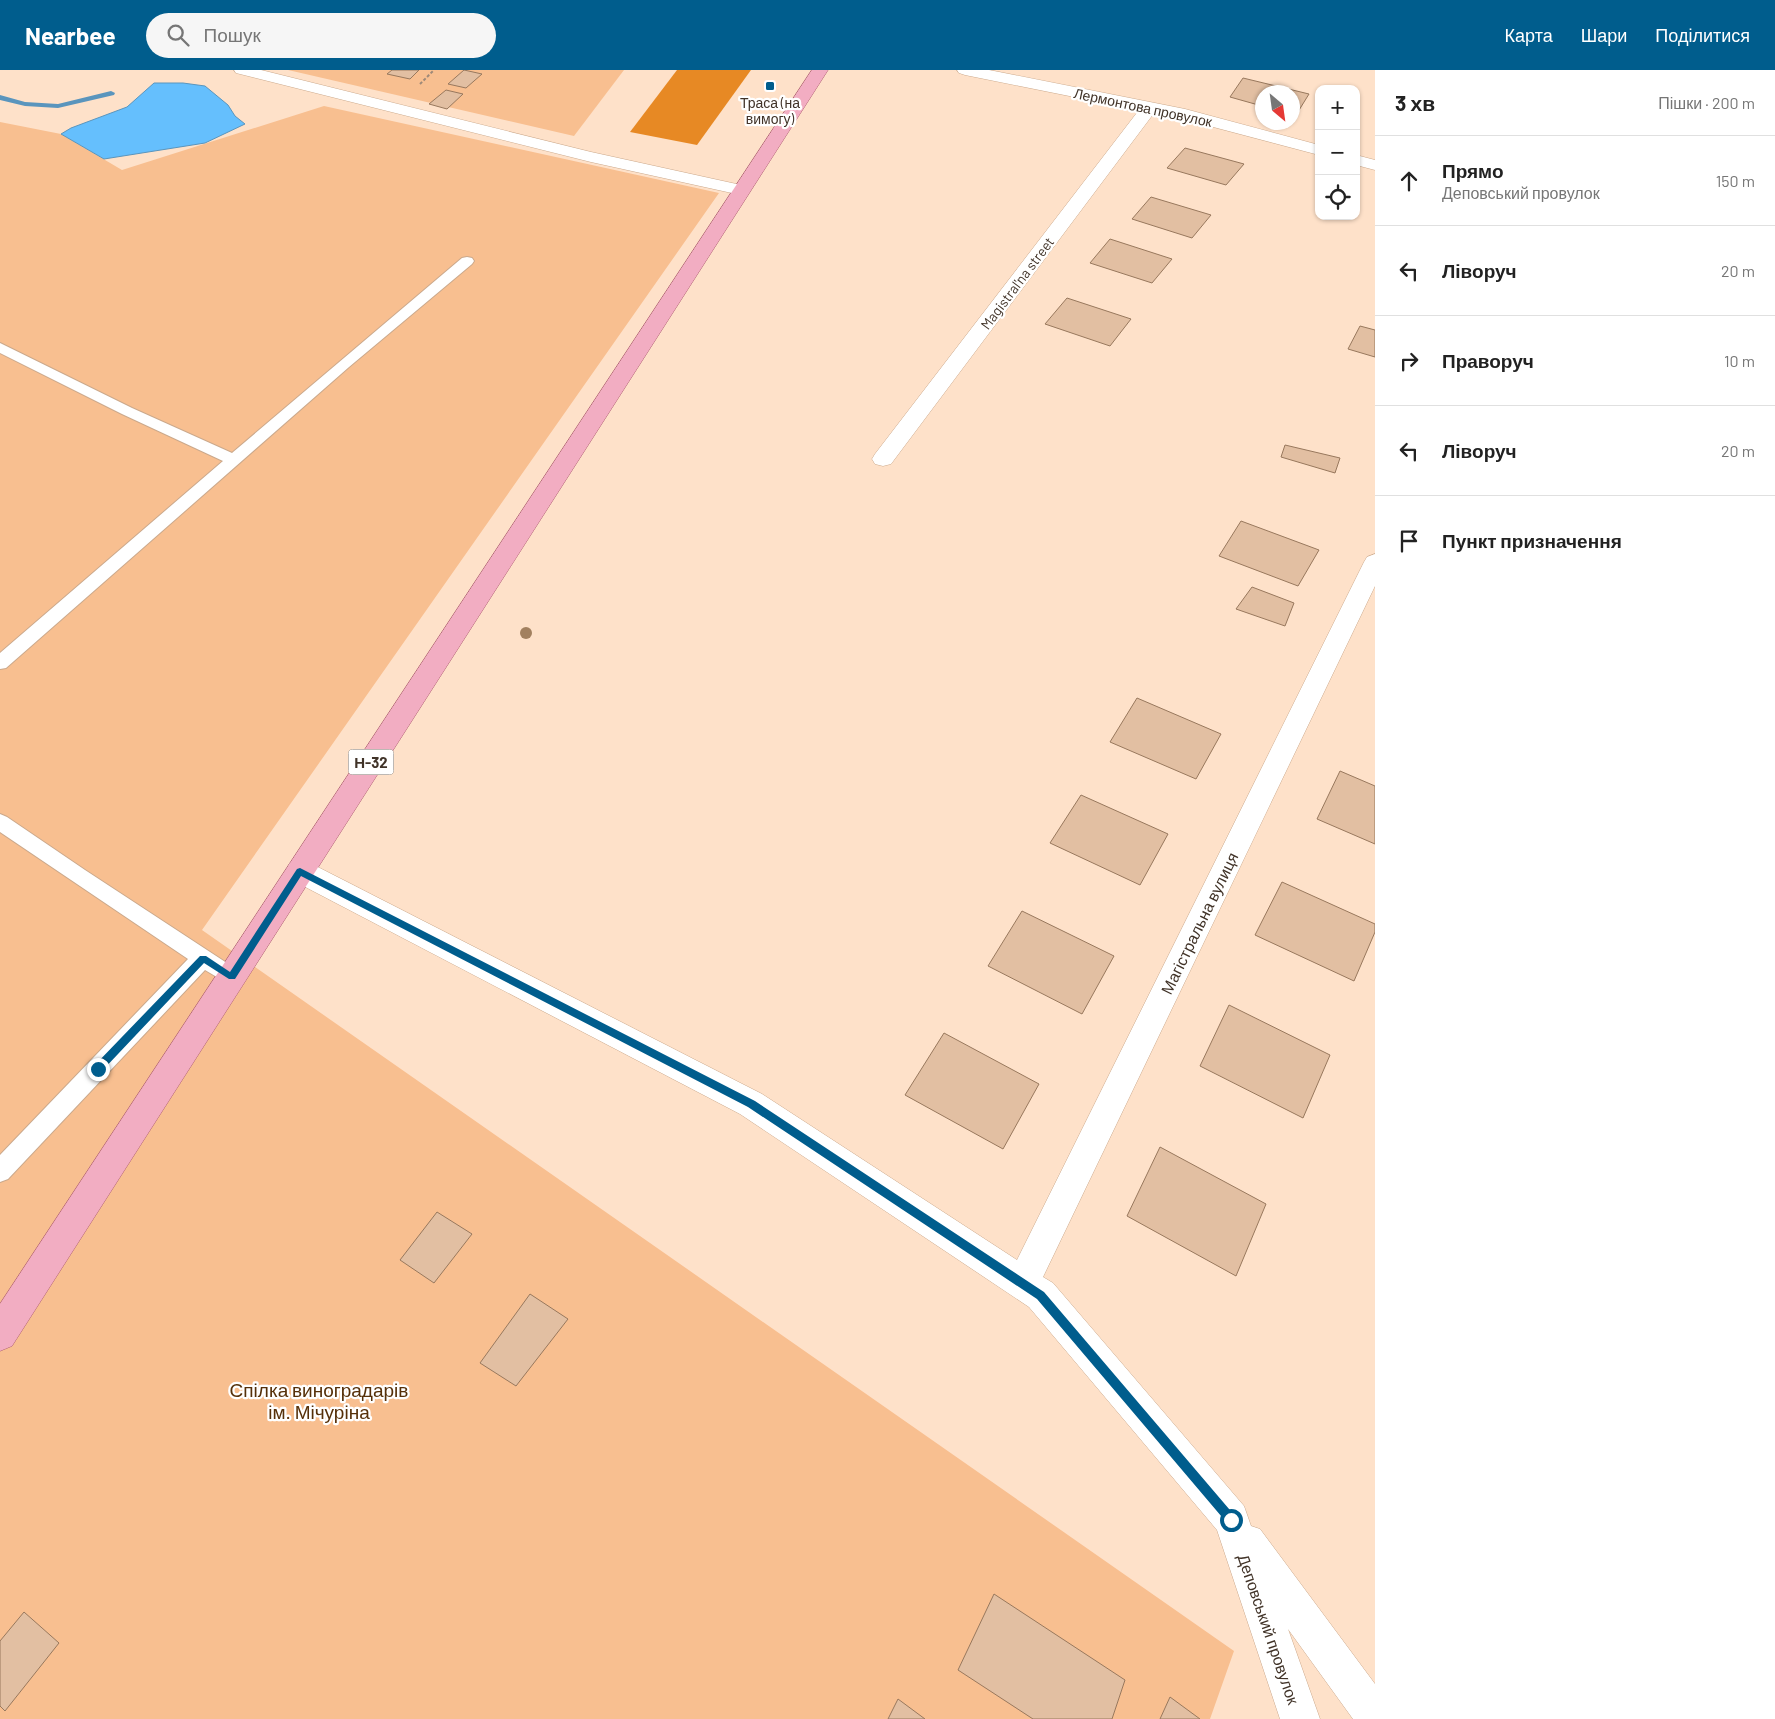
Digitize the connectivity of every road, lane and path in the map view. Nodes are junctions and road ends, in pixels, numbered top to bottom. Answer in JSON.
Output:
{"nodes":[{"id":1,"x":242,"y":70,"type":"edge"},
{"id":2,"x":820,"y":70,"type":"edge"},
{"id":3,"x":965,"y":70,"type":"edge"},
{"id":4,"x":1150,"y":107,"type":"junction"},
{"id":5,"x":1315,"y":149,"type":"edge"},
{"id":6,"x":1360,"y":161,"type":"edge"},
{"id":7,"x":1375,"y":166,"type":"edge"},
{"id":8,"x":741,"y":190,"type":"junction"},
{"id":9,"x":467,"y":261,"type":"dead end"},
{"id":10,"x":0,"y":347,"type":"edge"},
{"id":11,"x":883,"y":459,"type":"dead end"},
{"id":12,"x":234,"y":460,"type":"junction"},
{"id":13,"x":1375,"y":562,"type":"edge"},
{"id":14,"x":0,"y":663,"type":"edge"},
{"id":15,"x":0,"y":822,"type":"edge"},
{"id":16,"x":300,"y":872,"type":"junction"},
{"id":17,"x":203,"y":958,"type":"junction"},
{"id":18,"x":232,"y":977,"type":"junction"},
{"id":19,"x":0,"y":1171,"type":"edge"},
{"id":20,"x":1024,"y":1284,"type":"junction"},
{"id":21,"x":0,"y":1334,"type":"edge"},
{"id":22,"x":1231,"y":1520,"type":"junction"},
{"id":23,"x":1375,"y":1716,"type":"edge"},
{"id":24,"x":1300,"y":1719,"type":"edge"}],
"edges":[{"from":1,"to":8,"type":"street"},
{"from":2,"to":8,"type":"main road","number":"Н-32"},
{"from":3,"to":4,"type":"street","name":"Лермонтова провулок"},
{"from":4,"to":5,"type":"street","name":"Лермонтова провулок"},
{"from":4,"to":11,"type":"street","name":"Magistral'na street"},
{"from":6,"to":7,"type":"street"},
{"from":8,"to":16,"type":"main road","number":"Н-32"},
{"from":9,"to":12,"type":"lane"},
{"from":10,"to":12,"type":"lane"},
{"from":12,"to":14,"type":"lane"},
{"from":13,"to":20,"type":"street","name":"Магістральна вулиця"},
{"from":15,"to":17,"type":"lane"},
{"from":16,"to":18,"type":"main road","number":"Н-32"},
{"from":16,"to":20,"type":"street","name":"Деповський провулок"},
{"from":17,"to":18,"type":"lane"},
{"from":17,"to":19,"type":"lane"},
{"from":18,"to":21,"type":"main road","number":"Н-32"},
{"from":20,"to":22,"type":"street","name":"Деповський провулок"},
{"from":22,"to":23,"type":"street"},
{"from":22,"to":24,"type":"street","name":"Деповський провулок"}]}
